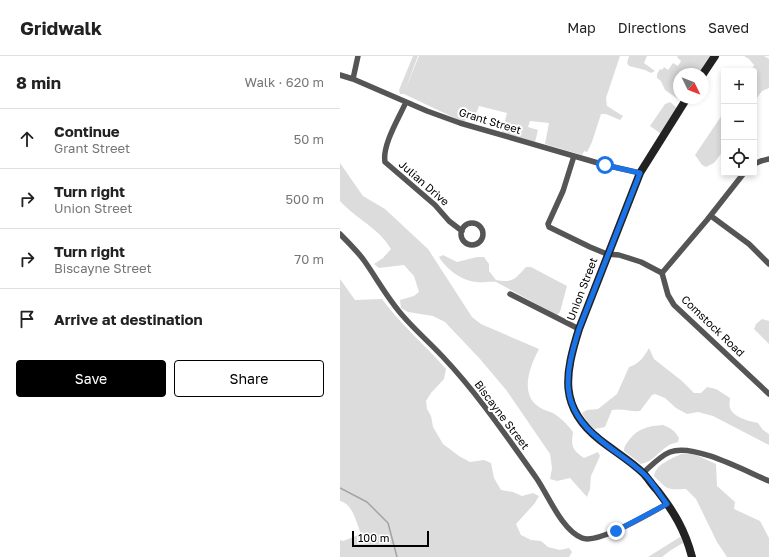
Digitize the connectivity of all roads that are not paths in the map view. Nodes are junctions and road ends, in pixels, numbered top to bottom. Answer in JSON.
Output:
{"nodes":[{"id":1,"x":358,"y":56,"type":"edge"},
{"id":2,"x":715,"y":56,"type":"edge"},
{"id":3,"x":707,"y":68,"type":"edge"},
{"id":4,"x":340,"y":74,"type":"edge"},
{"id":5,"x":353,"y":79,"type":"junction"},
{"id":6,"x":406,"y":102,"type":"junction"},
{"id":7,"x":683,"y":104,"type":"edge"},
{"id":8,"x":574,"y":156,"type":"junction"},
{"id":9,"x":769,"y":159,"type":"edge"},
{"id":10,"x":757,"y":163,"type":"edge"},
{"id":11,"x":640,"y":173,"type":"junction"},
{"id":12,"x":742,"y":176,"type":"edge"},
{"id":13,"x":711,"y":216,"type":"junction"},
{"id":14,"x":462,"y":231,"type":"junction"},
{"id":15,"x":340,"y":234,"type":"edge"},
{"id":16,"x":607,"y":254,"type":"junction"},
{"id":17,"x":769,"y":264,"type":"edge"},
{"id":18,"x":662,"y":273,"type":"junction"},
{"id":19,"x":510,"y":294,"type":"dead end"},
{"id":20,"x":579,"y":329,"type":"junction"},
{"id":21,"x":769,"y":394,"type":"edge"},
{"id":22,"x":643,"y":473,"type":"junction"},
{"id":23,"x":769,"y":481,"type":"edge"},
{"id":24,"x":667,"y":504,"type":"junction"},
{"id":25,"x":692,"y":557,"type":"edge"}],
"edges":[{"from":1,"to":5,"type":"street"},
{"from":2,"to":3,"type":"street"},
{"from":4,"to":5,"type":"street","name":"Grant Street"},
{"from":5,"to":6,"type":"street","name":"Grant Street"},
{"from":6,"to":8,"type":"street","name":"Grant Street"},
{"from":6,"to":14,"type":"street","name":"Julian Drive"},
{"from":7,"to":11,"type":"street","name":"Union Street"},
{"from":8,"to":11,"type":"street","name":"Grant Street"},
{"from":8,"to":16,"type":"street"},
{"from":9,"to":10,"type":"street"},
{"from":11,"to":16,"type":"street","name":"Union Street"},
{"from":12,"to":13,"type":"street"},
{"from":13,"to":17,"type":"street"},
{"from":13,"to":18,"type":"street"},
{"from":14,"to":14,"type":"street","name":"Julian Drive"},
{"from":15,"to":24,"type":"street","name":"Biscayne Street"},
{"from":16,"to":18,"type":"street"},
{"from":16,"to":20,"type":"street","name":"Union Street"},
{"from":18,"to":21,"type":"street","name":"Comstock Road"},
{"from":19,"to":20,"type":"street"},
{"from":20,"to":22,"type":"street","name":"Union Street"},
{"from":22,"to":23,"type":"street"},
{"from":22,"to":24,"type":"street","name":"Union Street"},
{"from":24,"to":25,"type":"street","name":"Union Street"}]}
